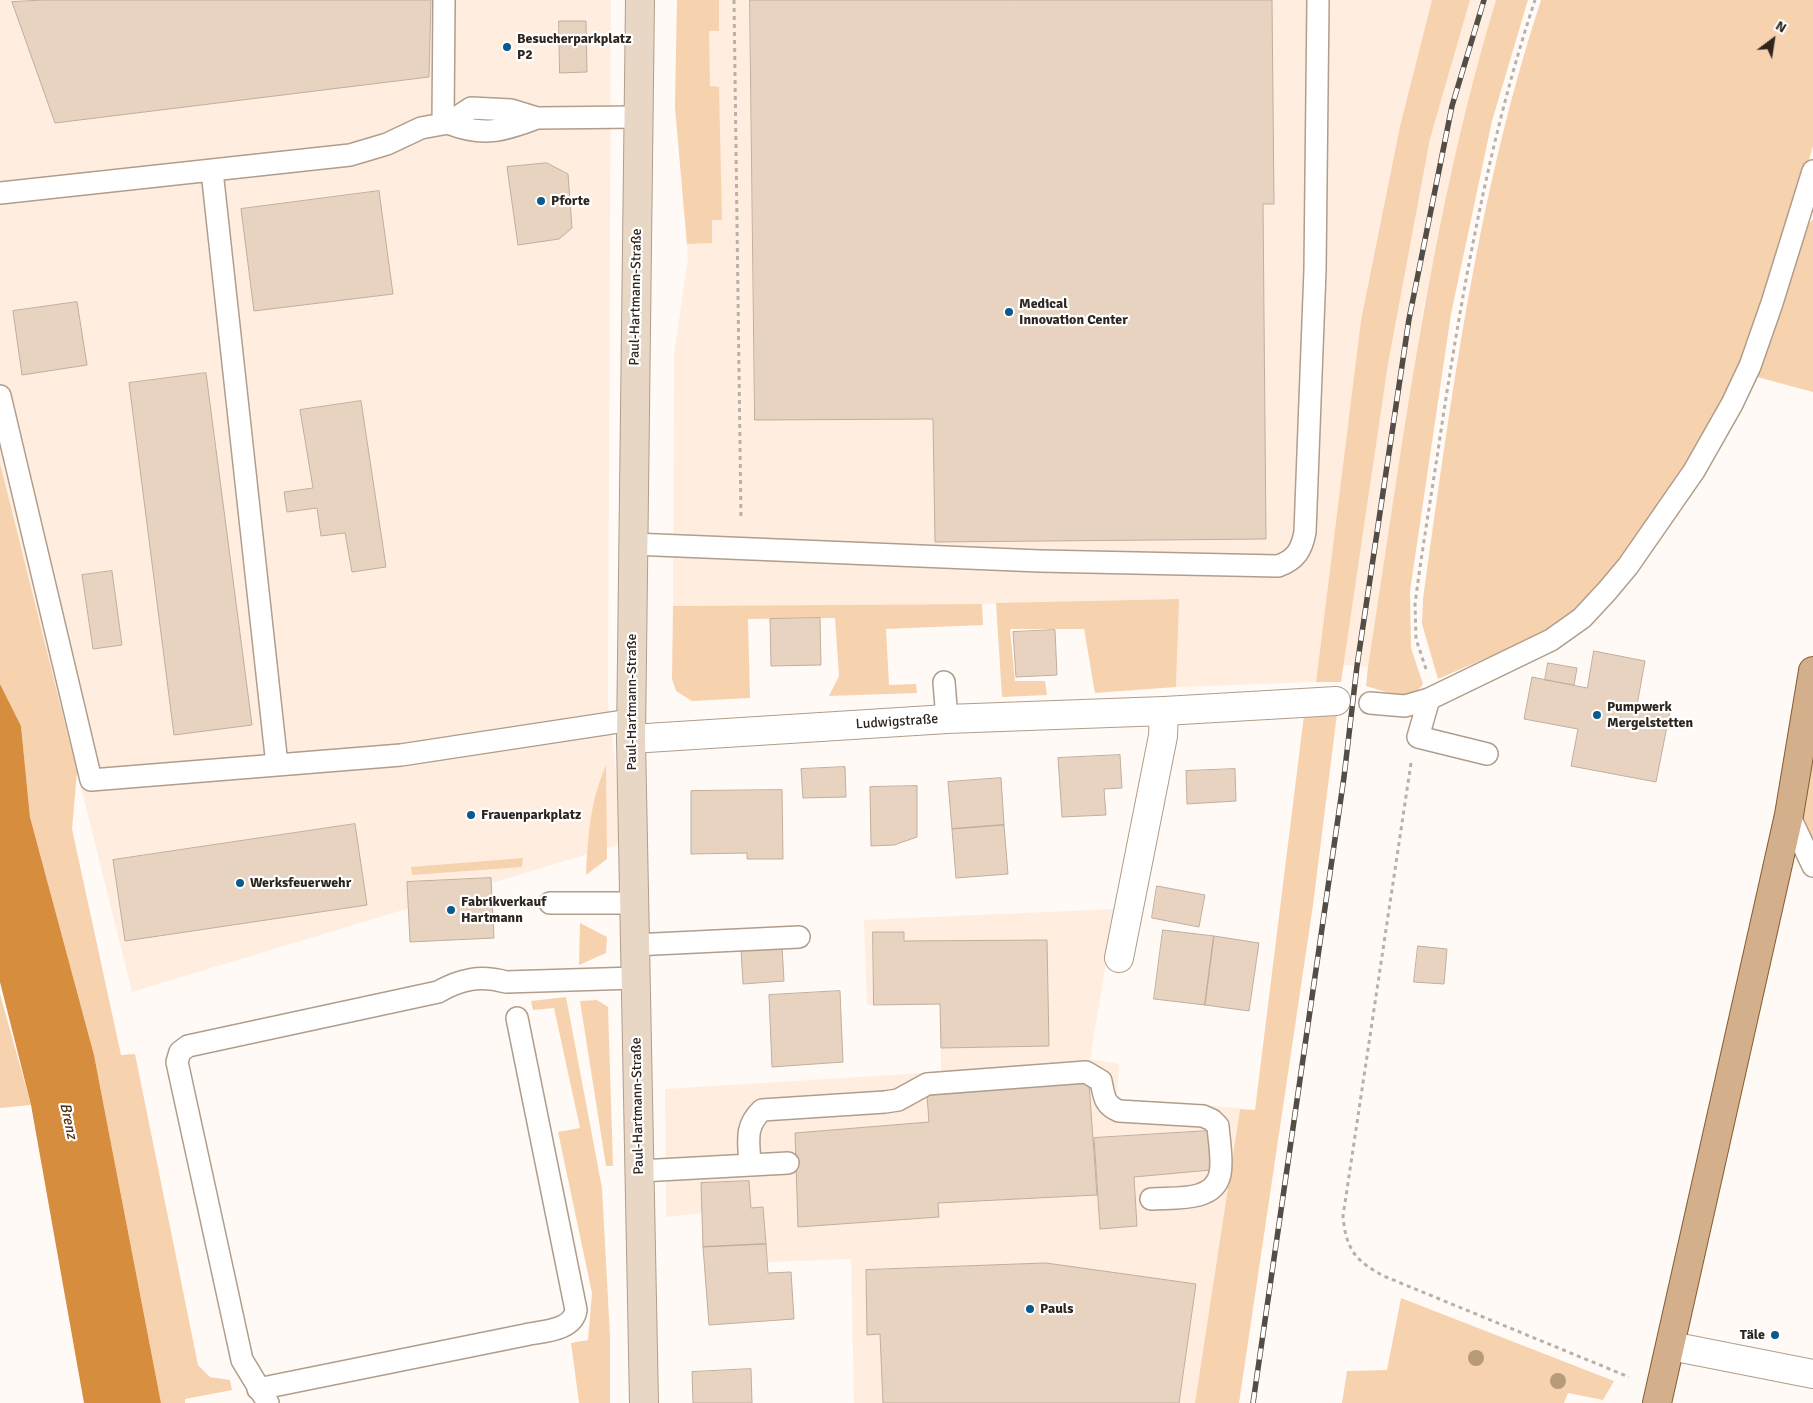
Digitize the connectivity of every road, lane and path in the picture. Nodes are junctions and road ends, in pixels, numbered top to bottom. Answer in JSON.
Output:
{"nodes":[{"id":1,"x":444,"y":0,"type":"edge"},
{"id":2,"x":640,"y":0,"type":"edge"},
{"id":3,"x":734,"y":0,"type":"edge"},
{"id":4,"x":1318,"y":0,"type":"edge"},
{"id":5,"x":1535,"y":0,"type":"edge"},
{"id":6,"x":638,"y":117,"type":"junction"},
{"id":7,"x":446,"y":123,"type":"junction"},
{"id":8,"x":212,"y":171,"type":"junction"},
{"id":9,"x":1813,"y":171,"type":"edge"},
{"id":10,"x":0,"y":193,"type":"edge"},
{"id":11,"x":0,"y":396,"type":"edge"},
{"id":12,"x":633,"y":544,"type":"junction"},
{"id":13,"x":742,"y":548,"type":"junction"},
{"id":14,"x":1813,"y":671,"type":"edge"},
{"id":15,"x":944,"y":682,"type":"dead end"},
{"id":16,"x":1429,"y":699,"type":"junction"},
{"id":17,"x":1336,"y":701,"type":"dead end"},
{"id":18,"x":1370,"y":703,"type":"dead end"},
{"id":19,"x":1164,"y":711,"type":"junction"},
{"id":20,"x":947,"y":719,"type":"junction"},
{"id":21,"x":631,"y":729,"type":"junction"},
{"id":22,"x":1418,"y":737,"type":"junction"},
{"id":23,"x":1487,"y":754,"type":"dead end"},
{"id":24,"x":277,"y":765,"type":"junction"},
{"id":25,"x":1789,"y":815,"type":"junction"},
{"id":26,"x":1813,"y":866,"type":"edge"},
{"id":27,"x":550,"y":903,"type":"dead end"},
{"id":28,"x":633,"y":903,"type":"junction"},
{"id":29,"x":799,"y":936,"type":"dead end"},
{"id":30,"x":634,"y":945,"type":"junction"},
{"id":31,"x":1119,"y":958,"type":"dead end"},
{"id":32,"x":635,"y":978,"type":"junction"},
{"id":33,"x":517,"y":1018,"type":"dead end"},
{"id":34,"x":788,"y":1162,"type":"dead end"},
{"id":35,"x":750,"y":1164,"type":"junction"},
{"id":36,"x":640,"y":1171,"type":"junction"},
{"id":37,"x":1151,"y":1199,"type":"dead end"},
{"id":38,"x":1671,"y":1346,"type":"junction"},
{"id":39,"x":1813,"y":1374,"type":"edge"},
{"id":40,"x":1635,"y":1380,"type":"dead end"},
{"id":41,"x":263,"y":1396,"type":"edge"},
{"id":42,"x":644,"y":1403,"type":"edge"},
{"id":43,"x":1657,"y":1403,"type":"edge"}],
"edges":[{"from":1,"to":7,"type":"lane"},
{"from":2,"to":6,"type":"main road","name":"Paul-Hartmann-Straße"},
{"from":3,"to":13,"type":"path"},
{"from":4,"to":13,"type":"lane"},
{"from":5,"to":16,"type":"path"},
{"from":6,"to":7,"type":"lane"},
{"from":6,"to":12,"type":"main road","name":"Paul-Hartmann-Straße"},
{"from":7,"to":8,"type":"lane"},
{"from":8,"to":10,"type":"lane"},
{"from":8,"to":24,"type":"lane"},
{"from":9,"to":16,"type":"lane"},
{"from":11,"to":24,"type":"lane"},
{"from":12,"to":13,"type":"lane"},
{"from":12,"to":21,"type":"main road","name":"Paul-Hartmann-Straße"},
{"from":14,"to":25,"type":"main road"},
{"from":15,"to":20,"type":"lane"},
{"from":16,"to":18,"type":"lane"},
{"from":16,"to":22,"type":"lane"},
{"from":17,"to":19,"type":"street","name":"Ludwigstraße"},
{"from":19,"to":20,"type":"street","name":"Ludwigstraße"},
{"from":19,"to":31,"type":"street"},
{"from":20,"to":21,"type":"street","name":"Ludwigstraße"},
{"from":21,"to":24,"type":"lane"},
{"from":21,"to":28,"type":"main road","name":"Paul-Hartmann-Straße"},
{"from":22,"to":23,"type":"lane"},
{"from":22,"to":40,"type":"path"},
{"from":25,"to":26,"type":"lane"},
{"from":25,"to":38,"type":"main road"},
{"from":27,"to":28,"type":"lane"},
{"from":28,"to":30,"type":"main road","name":"Paul-Hartmann-Straße"},
{"from":29,"to":30,"type":"lane"},
{"from":30,"to":32,"type":"main road","name":"Paul-Hartmann-Straße"},
{"from":32,"to":36,"type":"main road","name":"Paul-Hartmann-Straße"},
{"from":32,"to":41,"type":"lane"},
{"from":33,"to":41,"type":"lane"},
{"from":34,"to":35,"type":"lane"},
{"from":35,"to":36,"type":"lane"},
{"from":35,"to":37,"type":"lane"},
{"from":36,"to":42,"type":"main road","name":"Paul-Hartmann-Straße"},
{"from":38,"to":39,"type":"street"},
{"from":38,"to":43,"type":"main road"}]}
